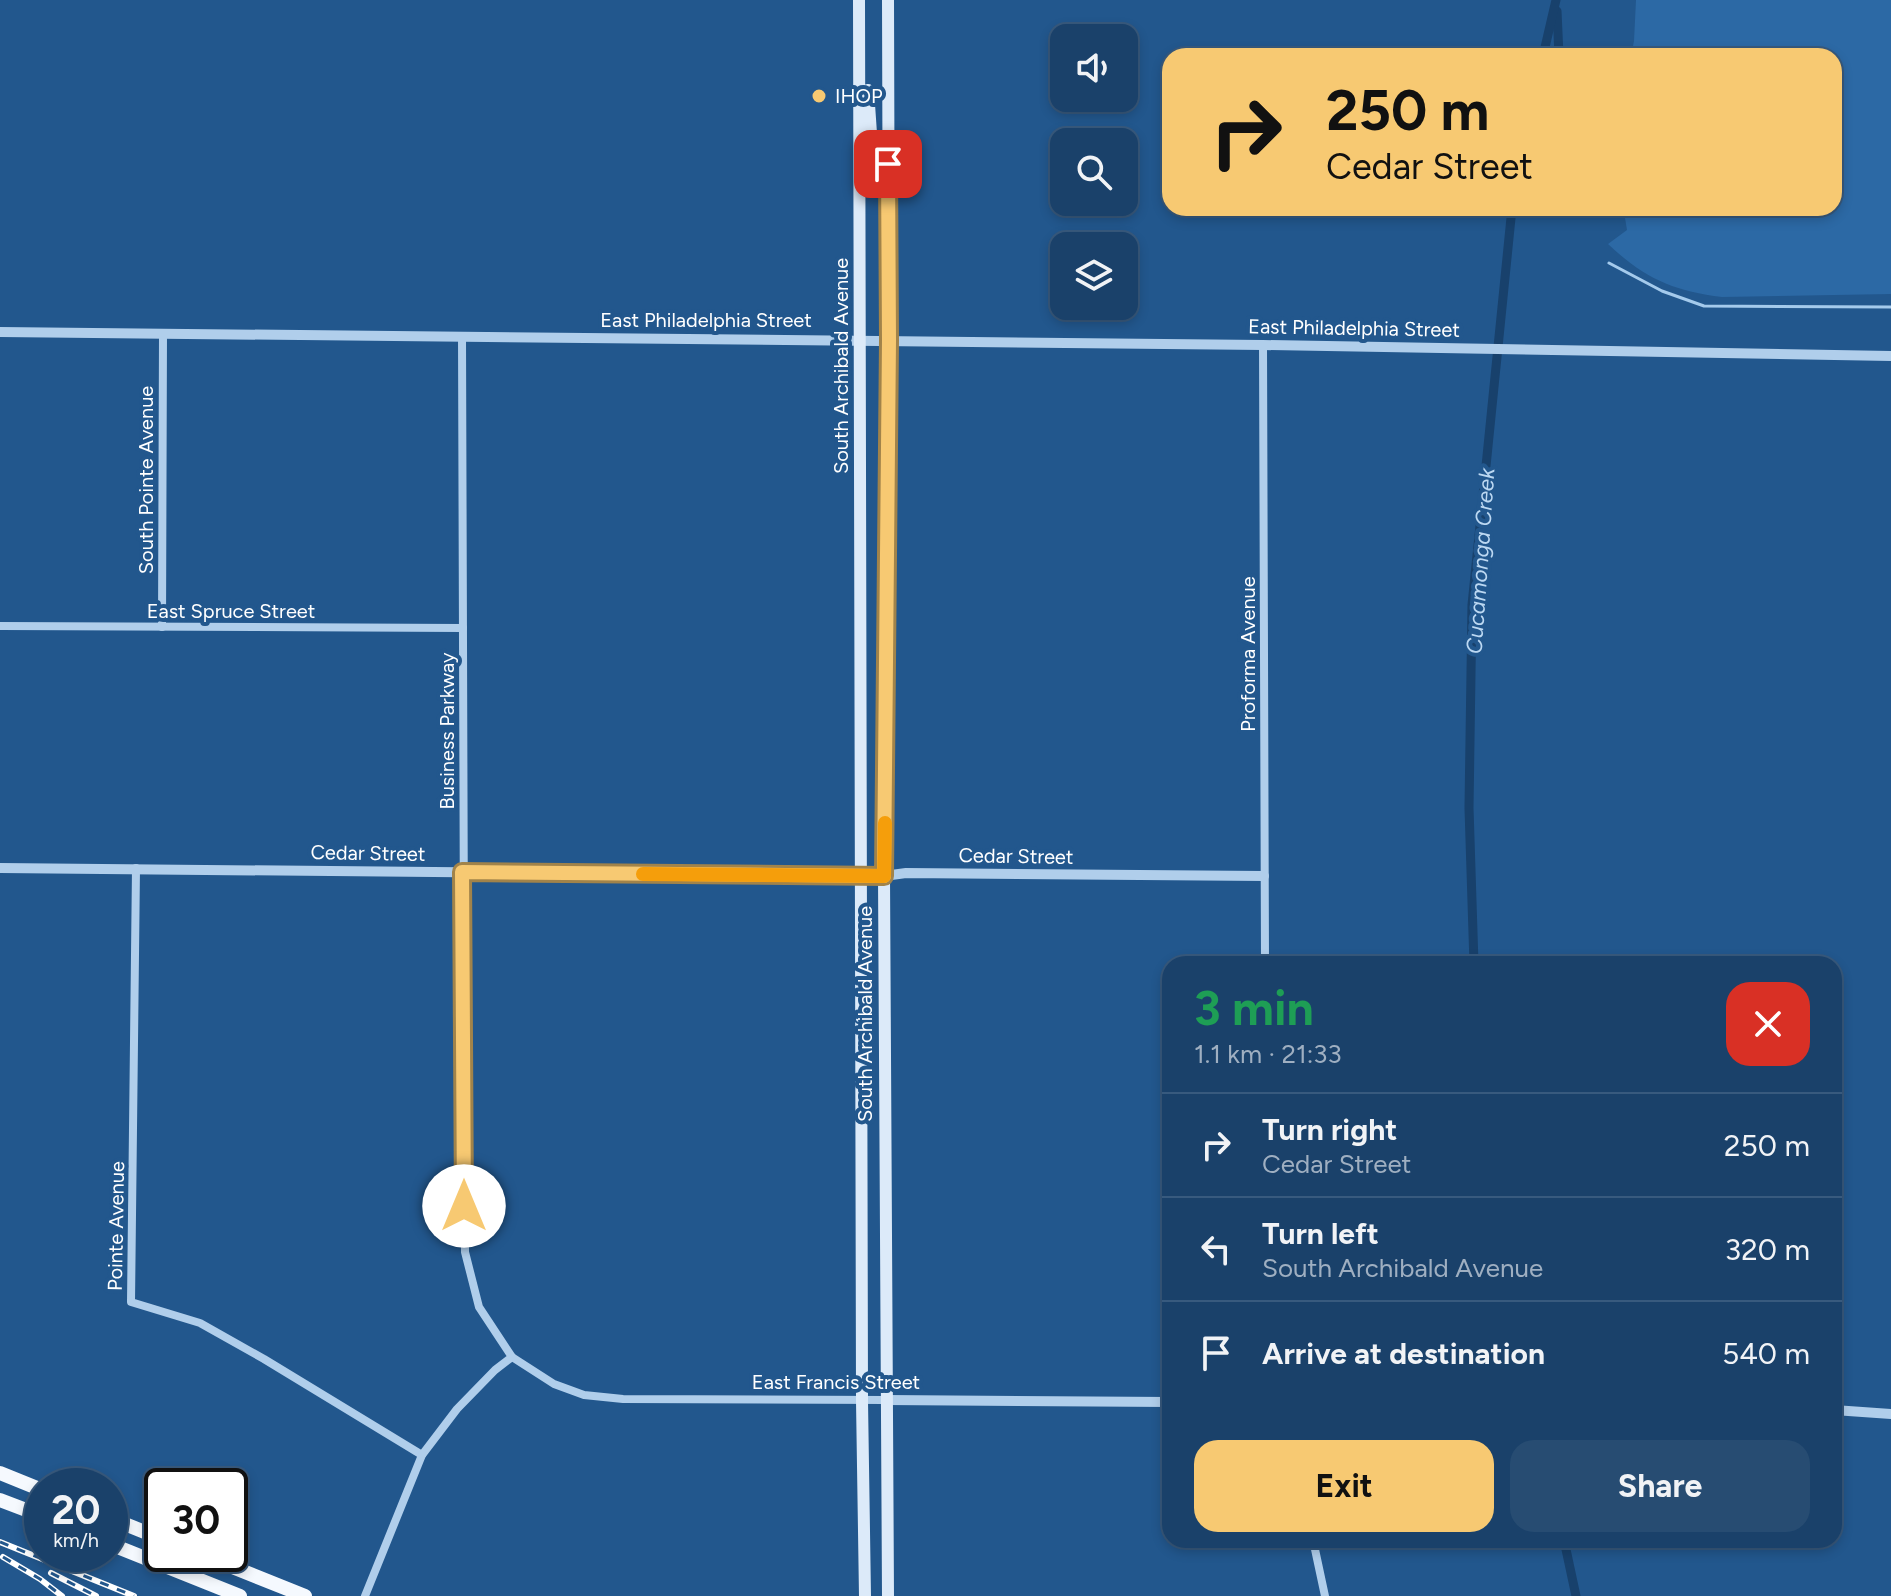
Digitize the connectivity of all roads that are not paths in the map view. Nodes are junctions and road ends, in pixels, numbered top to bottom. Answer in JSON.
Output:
{"nodes":[{"id":1,"x":859,"y":0,"type":"edge"},
{"id":2,"x":888,"y":0,"type":"edge"},
{"id":3,"x":860,"y":49,"type":"junction"},
{"id":4,"x":888,"y":192,"type":"junction"},
{"id":5,"x":0,"y":332,"type":"edge"},
{"id":6,"x":163,"y":334,"type":"junction"},
{"id":7,"x":462,"y":336,"type":"junction"},
{"id":8,"x":861,"y":340,"type":"junction"},
{"id":9,"x":889,"y":340,"type":"junction"},
{"id":10,"x":1263,"y":345,"type":"junction"},
{"id":11,"x":1891,"y":356,"type":"edge"},
{"id":12,"x":0,"y":626,"type":"edge"},
{"id":13,"x":162,"y":627,"type":"junction"},
{"id":14,"x":463,"y":628,"type":"junction"},
{"id":15,"x":0,"y":868,"type":"edge"},
{"id":16,"x":136,"y":868,"type":"junction"},
{"id":17,"x":462,"y":872,"type":"junction"},
{"id":18,"x":861,"y":876,"type":"junction"},
{"id":19,"x":884,"y":876,"type":"junction"},
{"id":20,"x":1264,"y":876,"type":"junction"},
{"id":21,"x":1265,"y":956,"type":"edge"},
{"id":22,"x":512,"y":1357,"type":"junction"},
{"id":23,"x":886,"y":1400,"type":"junction"},
{"id":24,"x":862,"y":1401,"type":"junction"},
{"id":25,"x":1162,"y":1402,"type":"edge"},
{"id":26,"x":1842,"y":1411,"type":"edge"},
{"id":27,"x":1891,"y":1414,"type":"edge"},
{"id":28,"x":422,"y":1455,"type":"junction"},
{"id":29,"x":0,"y":1473,"type":"edge"},
{"id":30,"x":24,"y":1483,"type":"edge"},
{"id":31,"x":0,"y":1500,"type":"edge"},
{"id":32,"x":24,"y":1509,"type":"edge"},
{"id":33,"x":1315,"y":1548,"type":"edge"},
{"id":34,"x":128,"y":1551,"type":"edge"},
{"id":35,"x":245,"y":1572,"type":"edge"},
{"id":36,"x":240,"y":1596,"type":"edge"},
{"id":37,"x":305,"y":1596,"type":"edge"},
{"id":38,"x":365,"y":1596,"type":"edge"},
{"id":39,"x":865,"y":1596,"type":"edge"},
{"id":40,"x":888,"y":1596,"type":"edge"},
{"id":41,"x":1325,"y":1596,"type":"edge"}],
"edges":[{"from":1,"to":3,"type":"main road","name":"South Archibald Avenue"},
{"from":2,"to":4,"type":"main road","name":"South Archibald Avenue"},
{"from":3,"to":4,"type":"main road"},
{"from":3,"to":8,"type":"main road","name":"South Archibald Avenue"},
{"from":4,"to":9,"type":"main road","name":"South Archibald Avenue"},
{"from":5,"to":6,"type":"street","name":"East Philadelphia Street"},
{"from":6,"to":7,"type":"street","name":"East Philadelphia Street"},
{"from":6,"to":13,"type":"street","name":"South Pointe Avenue"},
{"from":7,"to":8,"type":"street","name":"East Philadelphia Street"},
{"from":7,"to":14,"type":"street","name":"Business Parkway"},
{"from":8,"to":9,"type":"street","name":"East Philadelphia Street"},
{"from":8,"to":18,"type":"main road","name":"South Archibald Avenue"},
{"from":9,"to":10,"type":"street","name":"East Philadelphia Street"},
{"from":9,"to":19,"type":"main road","name":"South Archibald Avenue"},
{"from":10,"to":11,"type":"street","name":"East Philadelphia Street"},
{"from":10,"to":20,"type":"street","name":"Proforma Avenue"},
{"from":12,"to":13,"type":"street","name":"East Spruce Street"},
{"from":13,"to":14,"type":"street","name":"East Spruce Street"},
{"from":14,"to":17,"type":"street","name":"Business Parkway"},
{"from":15,"to":16,"type":"street","name":"Cedar Street"},
{"from":16,"to":17,"type":"street","name":"Cedar Street"},
{"from":16,"to":28,"type":"street","name":"Pointe Avenue"},
{"from":17,"to":18,"type":"street","name":"Cedar Street"},
{"from":17,"to":22,"type":"street","name":"Business Parkway"},
{"from":18,"to":19,"type":"street","name":"Cedar Street"},
{"from":18,"to":24,"type":"main road","name":"South Archibald Avenue"},
{"from":19,"to":20,"type":"street","name":"Cedar Street"},
{"from":19,"to":23,"type":"main road","name":"South Archibald Avenue"},
{"from":20,"to":21,"type":"street","name":"Proforma Avenue"},
{"from":22,"to":24,"type":"street","name":"East Francis Street"},
{"from":22,"to":28,"type":"street"},
{"from":23,"to":24,"type":"street","name":"East Francis Street"},
{"from":23,"to":25,"type":"street","name":"East Francis Street"},
{"from":23,"to":40,"type":"main road","name":"South Archibald Avenue"},
{"from":24,"to":39,"type":"main road","name":"South Archibald Avenue"},
{"from":26,"to":27,"type":"street"},
{"from":28,"to":38,"type":"street"},
{"from":29,"to":30,"type":"main road"},
{"from":31,"to":32,"type":"main road"},
{"from":33,"to":41,"type":"street"},
{"from":34,"to":36,"type":"main road"},
{"from":35,"to":37,"type":"main road"}]}
